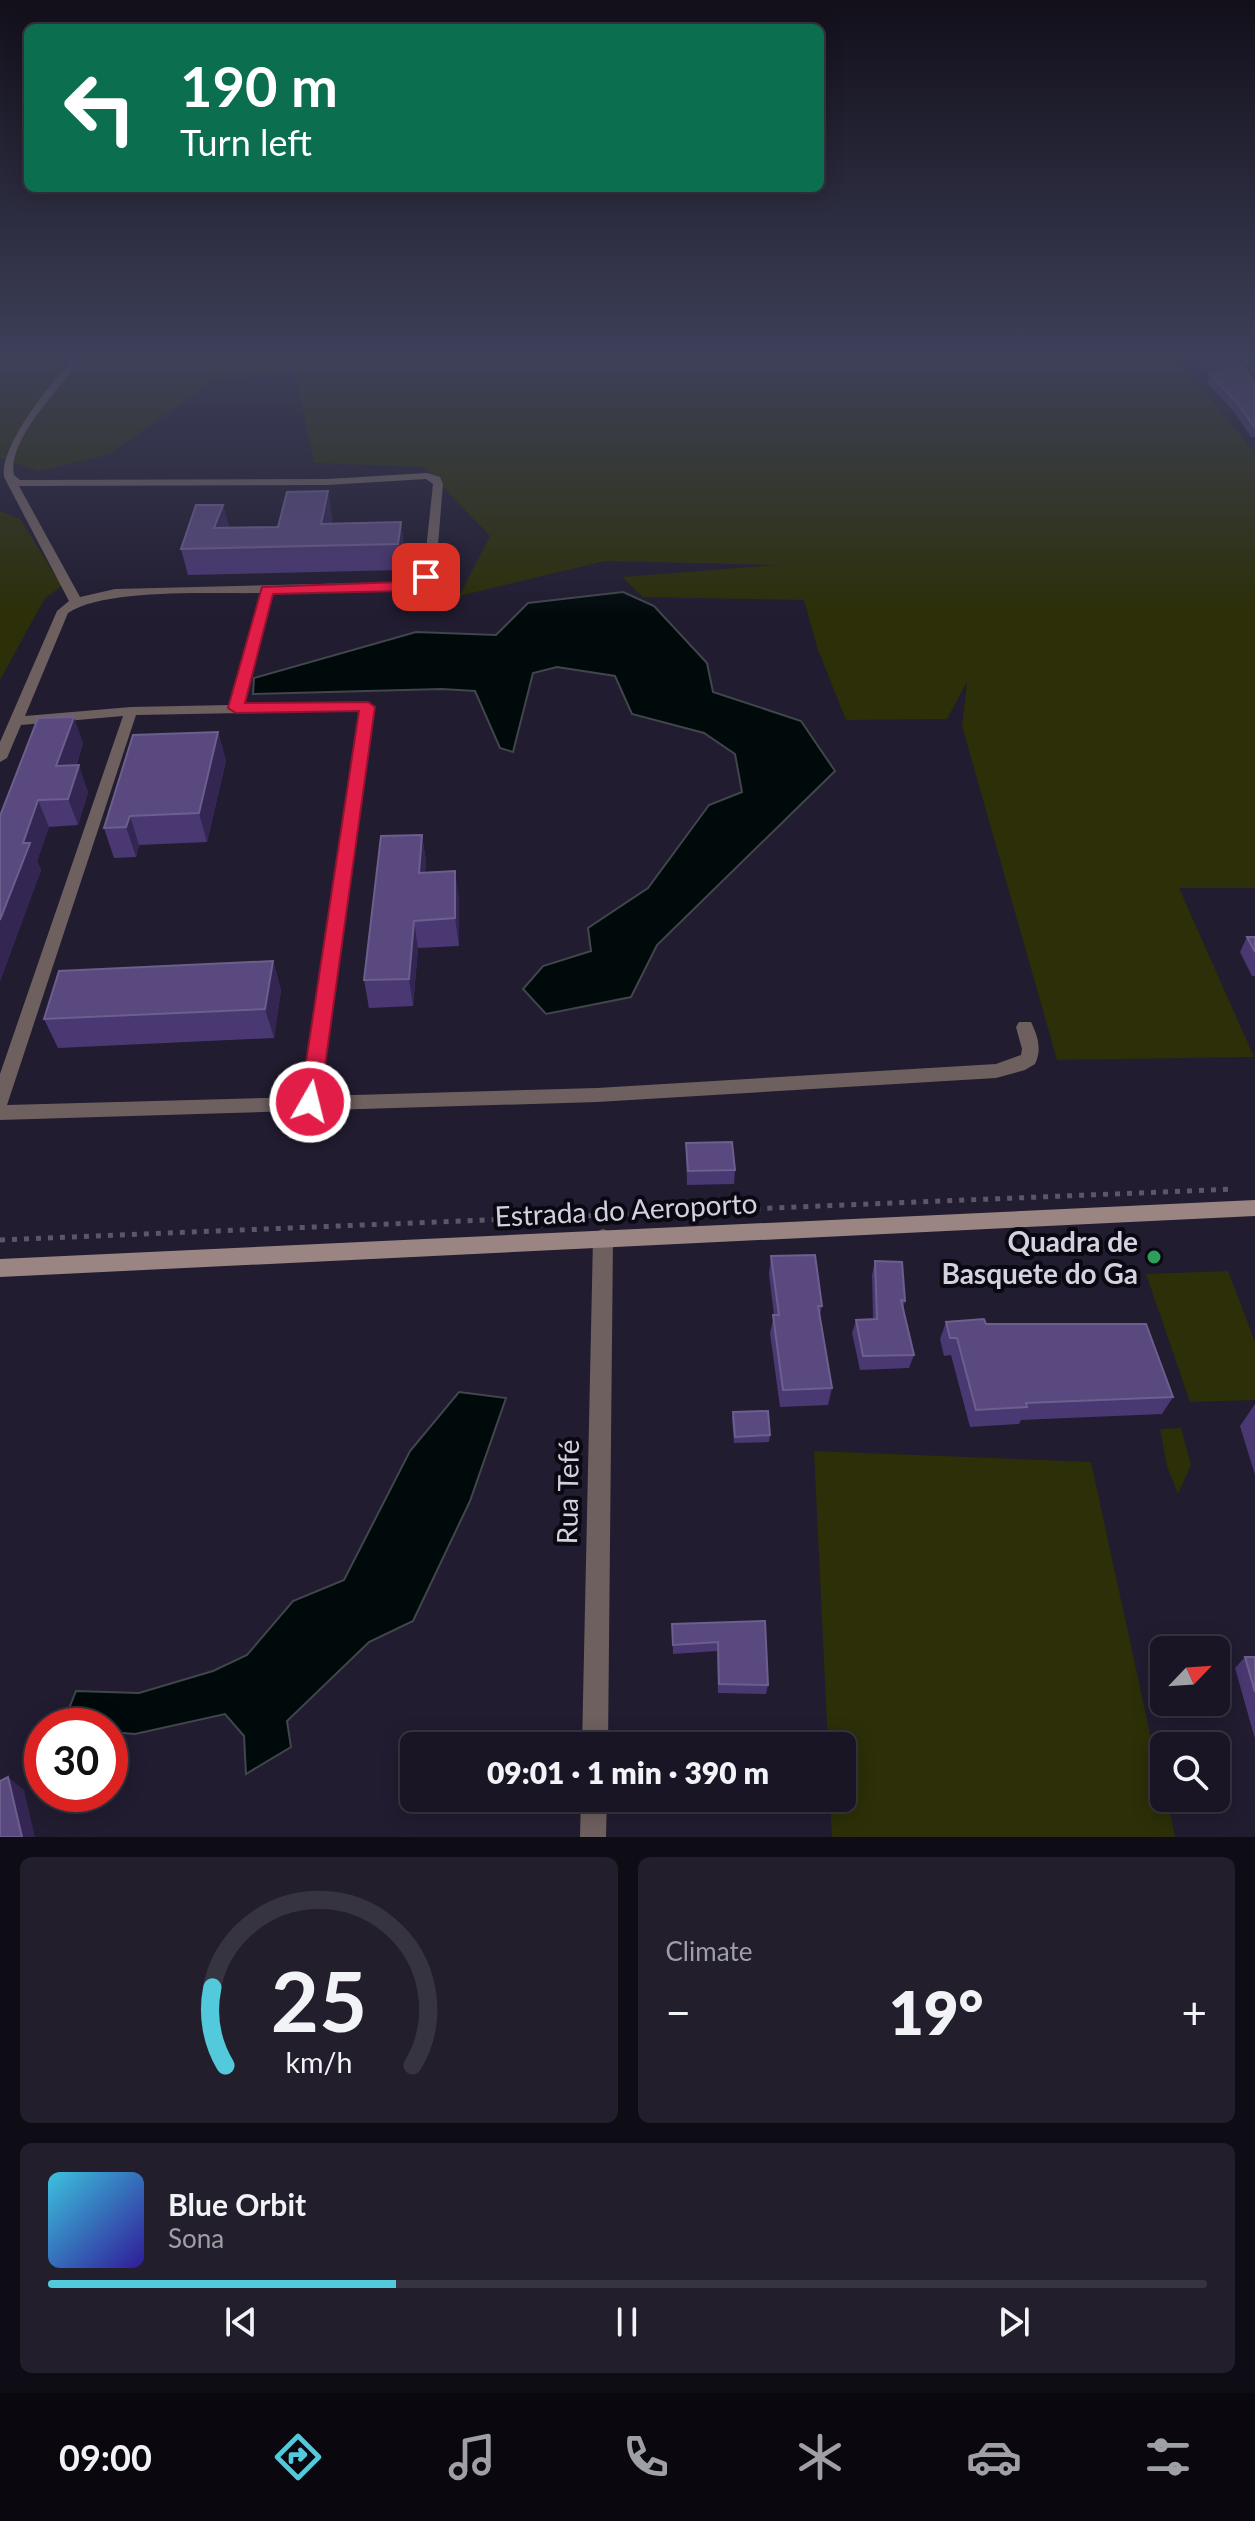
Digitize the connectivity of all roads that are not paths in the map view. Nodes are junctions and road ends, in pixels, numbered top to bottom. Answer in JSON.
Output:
{"nodes":[{"id":1,"x":15,"y":446,"type":"edge"},
{"id":2,"x":9,"y":477,"type":"junction"},
{"id":3,"x":327,"y":482,"type":"junction"},
{"id":4,"x":324,"y":495,"type":"edge"},
{"id":5,"x":267,"y":590,"type":"junction"},
{"id":6,"x":76,"y":602,"type":"junction"},
{"id":7,"x":236,"y":708,"type":"junction"},
{"id":8,"x":131,"y":711,"type":"junction"},
{"id":9,"x":16,"y":721,"type":"junction"},
{"id":10,"x":0,"y":758,"type":"edge"},
{"id":11,"x":1025,"y":1027,"type":"dead end"},
{"id":12,"x":0,"y":1101,"type":"edge"},
{"id":13,"x":310,"y":1102,"type":"junction"},
{"id":14,"x":0,"y":1113,"type":"edge"},
{"id":15,"x":1255,"y":1208,"type":"edge"},
{"id":16,"x":603,"y":1238,"type":"junction"},
{"id":17,"x":0,"y":1268,"type":"edge"},
{"id":18,"x":595,"y":1732,"type":"edge"},
{"id":19,"x":594,"y":1812,"type":"edge"},
{"id":20,"x":593,"y":1837,"type":"edge"}],
"edges":[{"from":1,"to":2,"type":"street"},
{"from":2,"to":3,"type":"street"},
{"from":2,"to":6,"type":"street"},
{"from":3,"to":4,"type":"street"},
{"from":3,"to":5,"type":"street"},
{"from":5,"to":6,"type":"street"},
{"from":5,"to":7,"type":"street"},
{"from":6,"to":9,"type":"street"},
{"from":7,"to":8,"type":"street"},
{"from":7,"to":13,"type":"street"},
{"from":8,"to":9,"type":"street"},
{"from":8,"to":12,"type":"street"},
{"from":9,"to":10,"type":"street"},
{"from":11,"to":13,"type":"street"},
{"from":13,"to":14,"type":"street"},
{"from":15,"to":16,"type":"street","name":"Estrada do Aeroporto"},
{"from":16,"to":17,"type":"street","name":"Estrada do Aeroporto"},
{"from":16,"to":18,"type":"street","name":"Rua Tefé"},
{"from":19,"to":20,"type":"street"}]}
